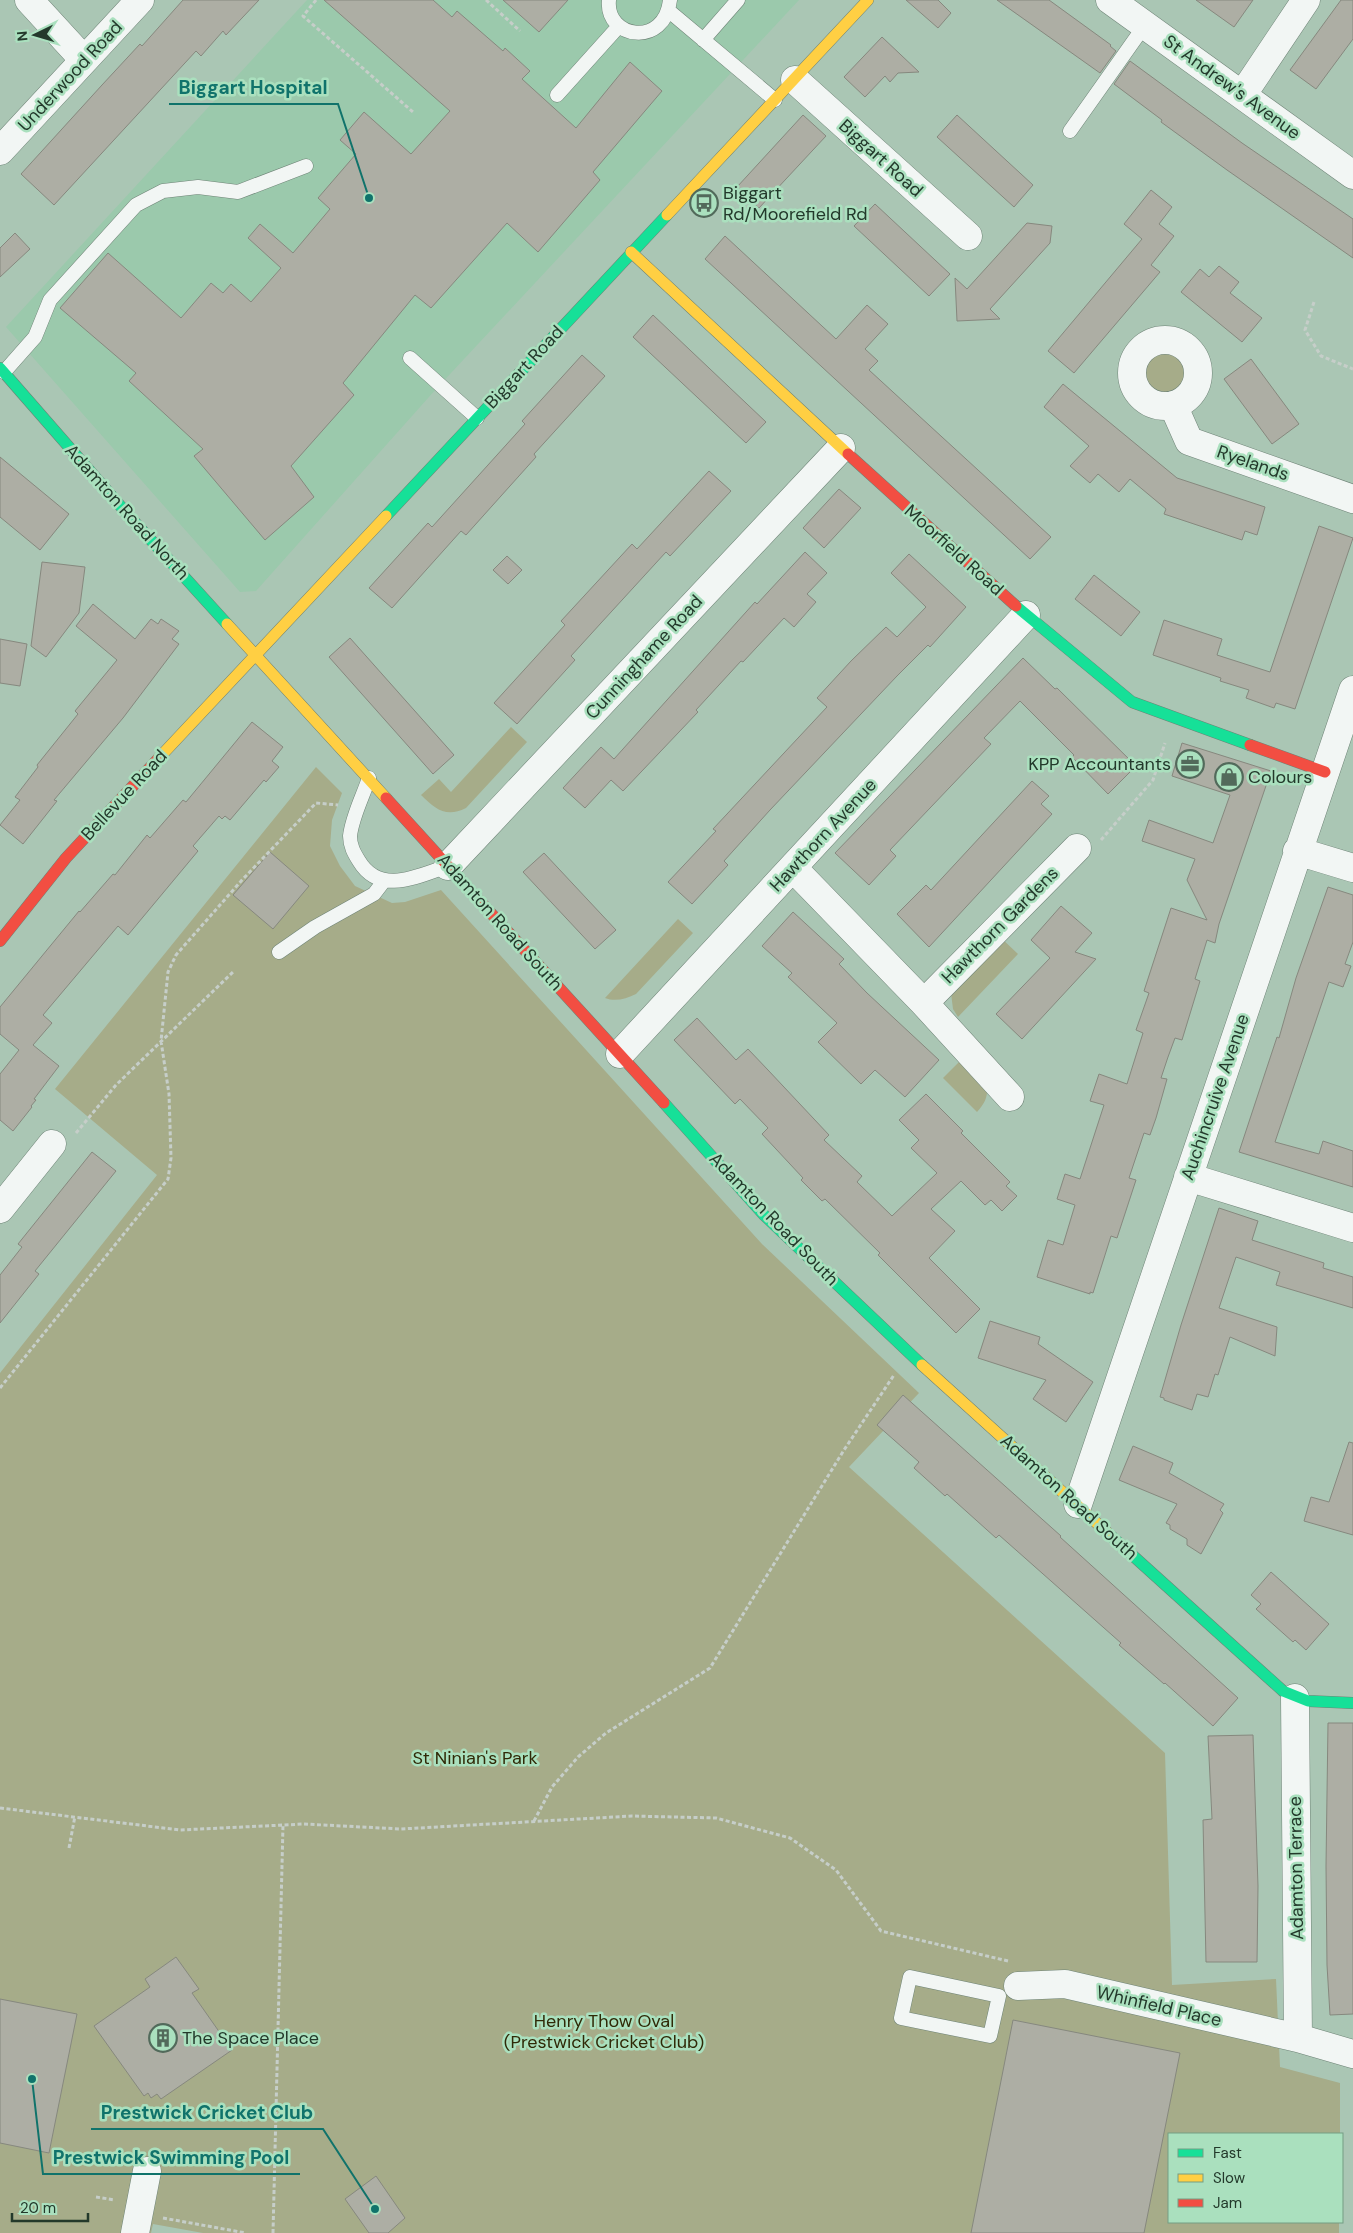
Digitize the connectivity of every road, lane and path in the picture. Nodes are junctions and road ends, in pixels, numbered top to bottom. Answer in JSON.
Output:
{"nodes":[{"id":1,"x":29,"y":0,"type":"edge"},
{"id":2,"x":140,"y":0,"type":"edge"},
{"id":3,"x":316,"y":0,"type":"edge"},
{"id":4,"x":486,"y":0,"type":"edge"},
{"id":5,"x":609,"y":0,"type":"edge"},
{"id":6,"x":738,"y":0,"type":"edge"},
{"id":7,"x":868,"y":0,"type":"edge"},
{"id":8,"x":1110,"y":0,"type":"edge"},
{"id":9,"x":1306,"y":0,"type":"edge"},
{"id":10,"x":669,"y":6,"type":"edge"},
{"id":11,"x":1145,"y":25,"type":"junction"},
{"id":12,"x":619,"y":26,"type":"junction"},
{"id":13,"x":520,"y":31,"type":"dead end"},
{"id":14,"x":703,"y":40,"type":"junction"},
{"id":15,"x":84,"y":60,"type":"junction"},
{"id":16,"x":795,"y":80,"type":"junction"},
{"id":17,"x":1243,"y":94,"type":"junction"},
{"id":18,"x":557,"y":95,"type":"dead end"},
{"id":19,"x":775,"y":100,"type":"junction"},
{"id":20,"x":412,"y":112,"type":"dead end"},
{"id":21,"x":1070,"y":131,"type":"dead end"},
{"id":22,"x":0,"y":151,"type":"edge"},
{"id":23,"x":306,"y":166,"type":"dead end"},
{"id":24,"x":1353,"y":174,"type":"edge"},
{"id":25,"x":968,"y":236,"type":"dead end"},
{"id":26,"x":631,"y":252,"type":"junction"},
{"id":27,"x":1314,"y":302,"type":"dead end"},
{"id":28,"x":410,"y":358,"type":"dead end"},
{"id":29,"x":1353,"y":369,"type":"edge"},
{"id":30,"x":2,"y":370,"type":"edge"},
{"id":31,"x":1173,"y":406,"type":"dead end"},
{"id":32,"x":477,"y":418,"type":"junction"},
{"id":33,"x":840,"y":448,"type":"junction"},
{"id":34,"x":1353,"y":499,"type":"edge"},
{"id":35,"x":1026,"y":615,"type":"junction"},
{"id":36,"x":255,"y":655,"type":"junction"},
{"id":37,"x":1353,"y":690,"type":"edge"},
{"id":38,"x":1174,"y":717,"type":"junction"},
{"id":39,"x":1325,"y":772,"type":"junction"},
{"id":40,"x":368,"y":778,"type":"junction"},
{"id":41,"x":359,"y":807,"type":"junction"},
{"id":42,"x":1077,"y":848,"type":"joint"},
{"id":43,"x":1298,"y":851,"type":"junction"},
{"id":44,"x":448,"y":866,"type":"junction"},
{"id":45,"x":792,"y":868,"type":"junction"},
{"id":46,"x":1353,"y":868,"type":"edge"},
{"id":47,"x":384,"y":880,"type":"junction"},
{"id":48,"x":0,"y":941,"type":"edge"},
{"id":49,"x":279,"y":952,"type":"dead end"},
{"id":50,"x":234,"y":970,"type":"dead end"},
{"id":51,"x":924,"y":1002,"type":"junction"},
{"id":52,"x":161,"y":1041,"type":"junction"},
{"id":53,"x":620,"y":1054,"type":"junction"},
{"id":54,"x":1010,"y":1096,"type":"dead end"},
{"id":55,"x":52,"y":1144,"type":"joint"},
{"id":56,"x":1188,"y":1177,"type":"junction"},
{"id":57,"x":5,"y":1192,"type":"edge"},
{"id":58,"x":1353,"y":1228,"type":"edge"},
{"id":59,"x":910,"y":1354,"type":"junction"},
{"id":60,"x":0,"y":1388,"type":"edge"},
{"id":61,"x":1078,"y":1504,"type":"junction"},
{"id":62,"x":1294,"y":1698,"type":"junction"},
{"id":63,"x":1353,"y":1703,"type":"edge"},
{"id":64,"x":0,"y":1808,"type":"edge"},
{"id":65,"x":75,"y":1816,"type":"junction"},
{"id":66,"x":534,"y":1822,"type":"junction"},
{"id":67,"x":283,"y":1825,"type":"junction"},
{"id":68,"x":69,"y":1848,"type":"dead end"},
{"id":69,"x":1009,"y":1981,"type":"junction"},
{"id":70,"x":1298,"y":2038,"type":"junction"},
{"id":71,"x":1353,"y":2054,"type":"edge"},
{"id":72,"x":147,"y":2171,"type":"dead end"},
{"id":73,"x":137,"y":2223,"type":"edge"},
{"id":74,"x":246,"y":2233,"type":"edge"},
{"id":75,"x":273,"y":2233,"type":"edge"}],
"edges":[{"from":1,"to":15,"type":"street"},
{"from":2,"to":15,"type":"street","name":"Underwood Road"},
{"from":3,"to":20,"type":"path"},
{"from":4,"to":13,"type":"path"},
{"from":5,"to":12,"type":"lane"},
{"from":6,"to":14,"type":"lane"},
{"from":7,"to":16,"type":"street","name":"Biggart Road"},
{"from":8,"to":11,"type":"street","name":"St Andrew's Avenue"},
{"from":9,"to":17,"type":"street"},
{"from":10,"to":12,"type":"lane"},
{"from":10,"to":14,"type":"lane"},
{"from":11,"to":17,"type":"street","name":"St Andrew's Avenue"},
{"from":11,"to":21,"type":"lane"},
{"from":12,"to":18,"type":"lane"},
{"from":14,"to":19,"type":"lane"},
{"from":15,"to":22,"type":"street","name":"Underwood Road"},
{"from":16,"to":19,"type":"street","name":"Biggart Road"},
{"from":16,"to":25,"type":"street","name":"Biggart Road"},
{"from":17,"to":24,"type":"street","name":"St Andrew's Avenue"},
{"from":19,"to":26,"type":"street","name":"Biggart Road"},
{"from":23,"to":30,"type":"lane"},
{"from":26,"to":32,"type":"street","name":"Biggart Road"},
{"from":26,"to":33,"type":"street","name":"Moorfield Road"},
{"from":27,"to":29,"type":"path"},
{"from":28,"to":32,"type":"lane"},
{"from":30,"to":36,"type":"street","name":"Adamton Road North"},
{"from":31,"to":34,"type":"street","name":"Ryelands"},
{"from":32,"to":36,"type":"street","name":"Biggart Road"},
{"from":33,"to":35,"type":"street","name":"Moorfield Road"},
{"from":33,"to":44,"type":"street","name":"Cunninghame Road"},
{"from":35,"to":38,"type":"street","name":"Moorfield Road"},
{"from":35,"to":45,"type":"street","name":"Hawthorn Avenue"},
{"from":36,"to":40,"type":"street","name":"Adamton Road South"},
{"from":36,"to":48,"type":"street","name":"Bellevue Road"},
{"from":37,"to":39,"type":"street","name":"Auchincruive Avenue"},
{"from":38,"to":39,"type":"street","name":"Moorfield Road"},
{"from":38,"to":42,"type":"path"},
{"from":39,"to":43,"type":"street","name":"Auchincruive Avenue"},
{"from":40,"to":41,"type":"lane"},
{"from":40,"to":44,"type":"street","name":"Adamton Road South"},
{"from":41,"to":47,"type":"lane"},
{"from":41,"to":52,"type":"path"},
{"from":42,"to":51,"type":"street","name":"Hawthorn Gardens"},
{"from":43,"to":46,"type":"street"},
{"from":43,"to":56,"type":"street","name":"Auchincruive Avenue"},
{"from":44,"to":47,"type":"lane"},
{"from":44,"to":53,"type":"street","name":"Adamton Road South"},
{"from":45,"to":51,"type":"street"},
{"from":45,"to":53,"type":"street","name":"Hawthorn Avenue"},
{"from":47,"to":49,"type":"lane"},
{"from":50,"to":52,"type":"path"},
{"from":51,"to":54,"type":"street"},
{"from":52,"to":55,"type":"path"},
{"from":52,"to":60,"type":"path"},
{"from":53,"to":59,"type":"street","name":"Adamton Road South"},
{"from":55,"to":57,"type":"street"},
{"from":56,"to":58,"type":"street"},
{"from":56,"to":61,"type":"street","name":"Auchincruive Avenue"},
{"from":59,"to":61,"type":"street","name":"Adamton Road South"},
{"from":59,"to":66,"type":"path"},
{"from":61,"to":62,"type":"street","name":"Adamton Road South"},
{"from":62,"to":63,"type":"street"},
{"from":62,"to":70,"type":"street","name":"Adamton Terrace"},
{"from":64,"to":65,"type":"path"},
{"from":65,"to":67,"type":"path"},
{"from":65,"to":68,"type":"path"},
{"from":66,"to":67,"type":"path"},
{"from":66,"to":69,"type":"path"},
{"from":67,"to":75,"type":"path"},
{"from":69,"to":69,"type":"lane"},
{"from":69,"to":70,"type":"street","name":"Whinfield Place"},
{"from":70,"to":71,"type":"street","name":"Whinfield Place"},
{"from":72,"to":73,"type":"street"},
{"from":73,"to":74,"type":"path"}]}
